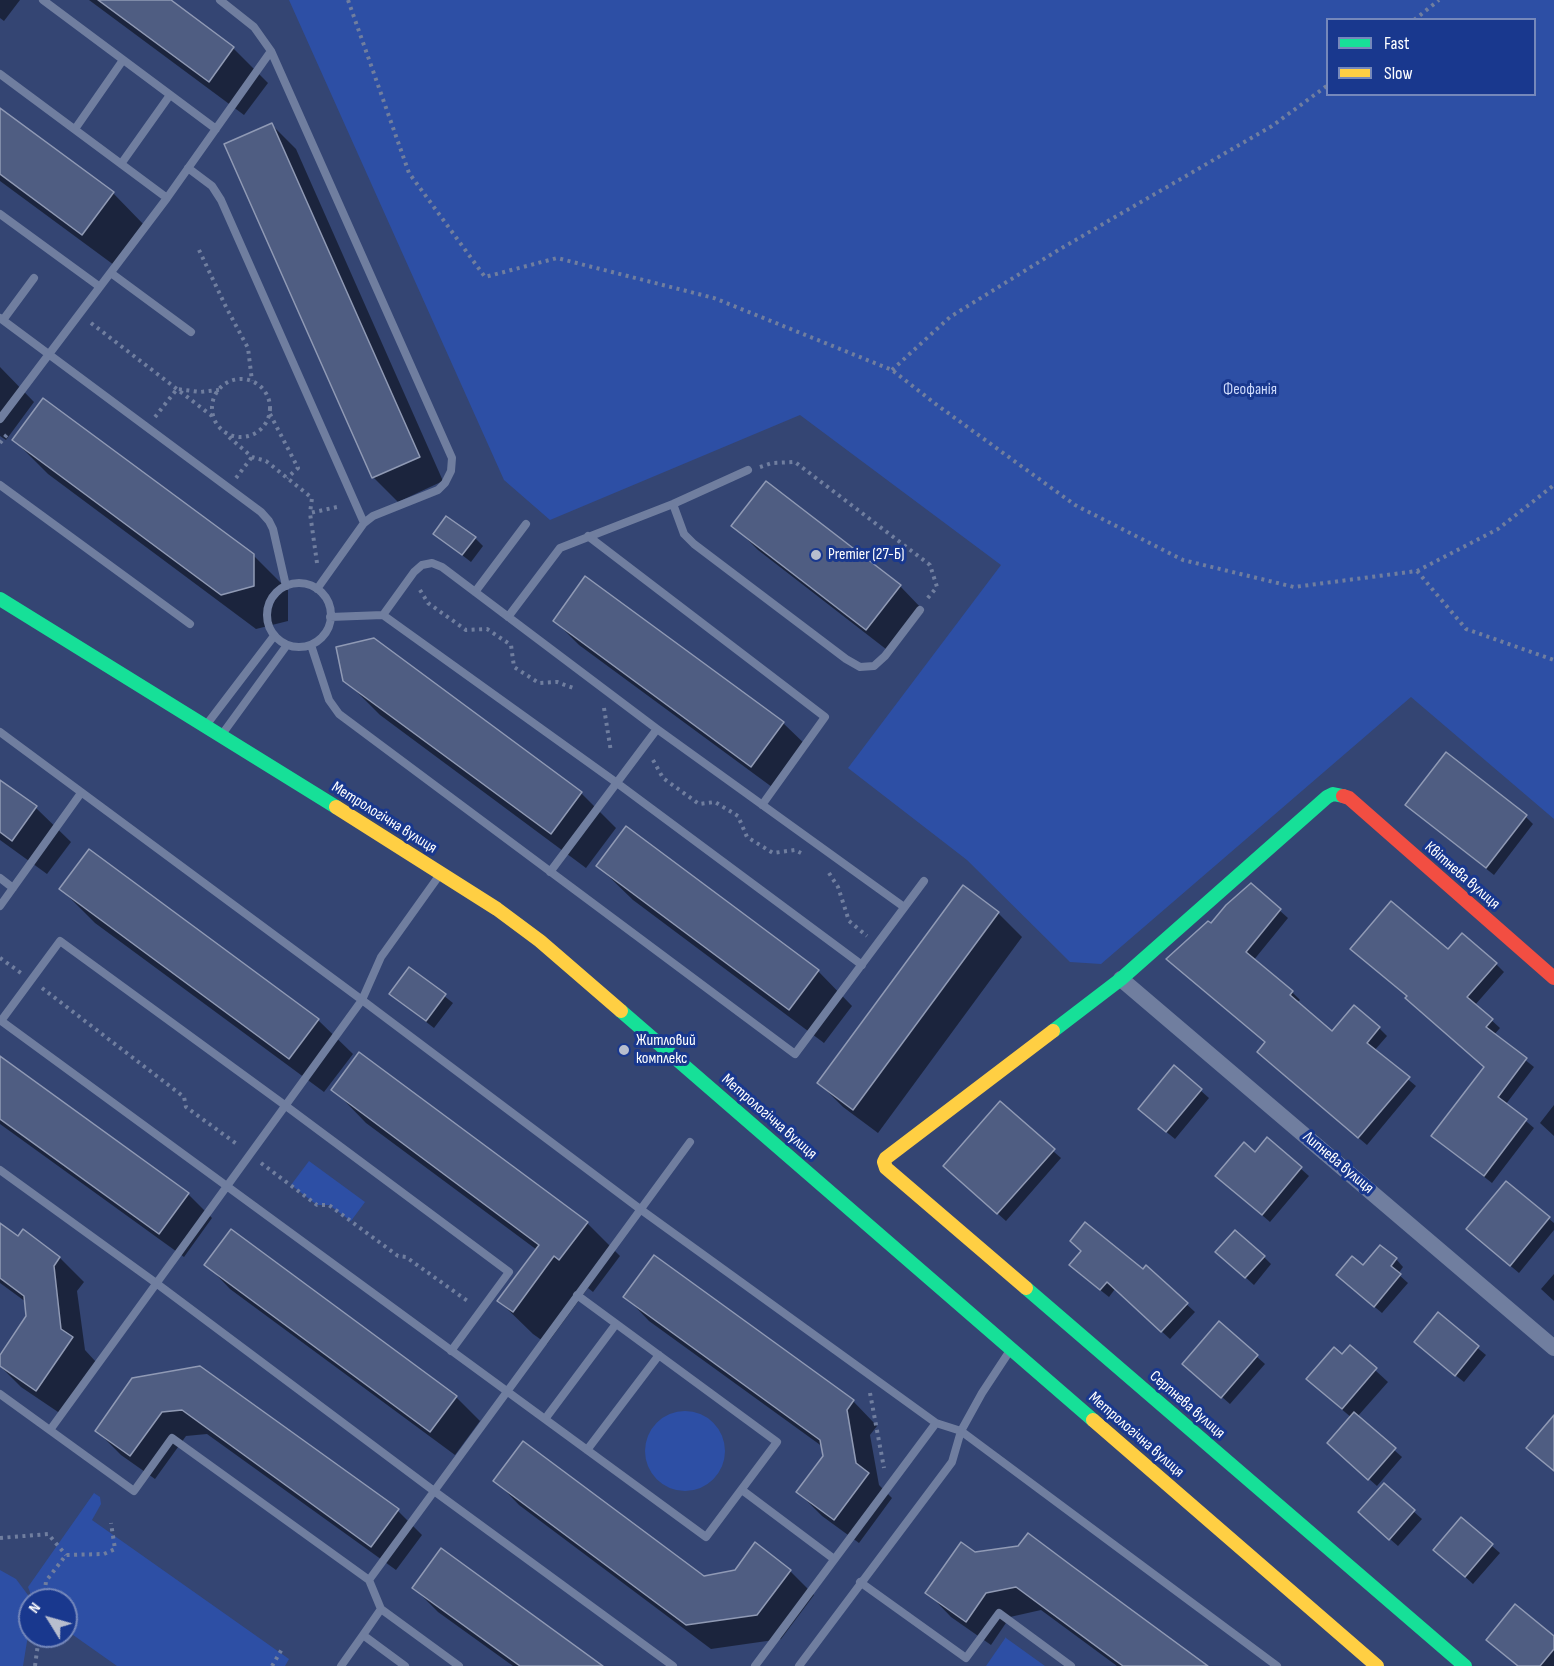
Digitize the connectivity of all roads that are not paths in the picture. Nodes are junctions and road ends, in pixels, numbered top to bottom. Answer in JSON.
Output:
{"nodes":[{"id":1,"x":43,"y":0,"type":"edge"},
{"id":2,"x":220,"y":0,"type":"edge"},
{"id":3,"x":271,"y":51,"type":"junction"},
{"id":4,"x":123,"y":60,"type":"junction"},
{"id":5,"x":0,"y":74,"type":"edge"},
{"id":6,"x":171,"y":95,"type":"junction"},
{"id":7,"x":75,"y":129,"type":"junction"},
{"id":8,"x":216,"y":129,"type":"junction"},
{"id":9,"x":121,"y":164,"type":"junction"},
{"id":10,"x":188,"y":168,"type":"junction"},
{"id":11,"x":167,"y":198,"type":"junction"},
{"id":12,"x":0,"y":214,"type":"edge"},
{"id":13,"x":111,"y":273,"type":"junction"},
{"id":14,"x":34,"y":278,"type":"dead end"},
{"id":15,"x":100,"y":287,"type":"junction"},
{"id":16,"x":2,"y":319,"type":"edge"},
{"id":17,"x":191,"y":332,"type":"dead end"},
{"id":18,"x":50,"y":354,"type":"junction"},
{"id":19,"x":0,"y":419,"type":"edge"},
{"id":20,"x":748,"y":470,"type":"road end"},
{"id":21,"x":0,"y":485,"type":"edge"},
{"id":22,"x":673,"y":504,"type":"junction"},
{"id":23,"x":364,"y":523,"type":"junction"},
{"id":24,"x":526,"y":524,"type":"dead end"},
{"id":25,"x":588,"y":536,"type":"junction"},
{"id":26,"x":286,"y":586,"type":"junction"},
{"id":27,"x":317,"y":589,"type":"junction"},
{"id":28,"x":475,"y":592,"type":"junction"},
{"id":29,"x":0,"y":599,"type":"edge"},
{"id":30,"x":920,"y":609,"type":"road end"},
{"id":31,"x":383,"y":615,"type":"junction"},
{"id":32,"x":330,"y":617,"type":"junction"},
{"id":33,"x":508,"y":617,"type":"junction"},
{"id":34,"x":190,"y":624,"type":"dead end"},
{"id":35,"x":274,"y":636,"type":"junction"},
{"id":36,"x":287,"y":645,"type":"junction"},
{"id":37,"x":311,"y":645,"type":"junction"},
{"id":38,"x":206,"y":726,"type":"junction"},
{"id":39,"x":657,"y":729,"type":"junction"},
{"id":40,"x":0,"y":732,"type":"edge"},
{"id":41,"x":221,"y":736,"type":"junction"},
{"id":42,"x":616,"y":783,"type":"junction"},
{"id":43,"x":81,"y":793,"type":"junction"},
{"id":44,"x":762,"y":805,"type":"junction"},
{"id":45,"x":550,"y":872,"type":"junction"},
{"id":46,"x":441,"y":873,"type":"junction"},
{"id":47,"x":0,"y":879,"type":"edge"},
{"id":48,"x":924,"y":881,"type":"dead end"},
{"id":49,"x":13,"y":888,"type":"junction"},
{"id":50,"x":0,"y":906,"type":"edge"},
{"id":51,"x":904,"y":907,"type":"junction"},
{"id":52,"x":862,"y":965,"type":"junction"},
{"id":53,"x":1554,"y":978,"type":"edge"},
{"id":54,"x":1121,"y":979,"type":"junction"},
{"id":55,"x":362,"y":1000,"type":"junction"},
{"id":56,"x":1,"y":1020,"type":"edge"},
{"id":57,"x":286,"y":1106,"type":"junction"},
{"id":58,"x":690,"y":1142,"type":"dead end"},
{"id":59,"x":0,"y":1170,"type":"edge"},
{"id":60,"x":226,"y":1185,"type":"junction"},
{"id":61,"x":640,"y":1209,"type":"junction"},
{"id":62,"x":156,"y":1283,"type":"junction"},
{"id":63,"x":577,"y":1295,"type":"junction"},
{"id":64,"x":616,"y":1324,"type":"junction"},
{"id":65,"x":1554,"y":1348,"type":"edge"},
{"id":66,"x":1011,"y":1349,"type":"junction"},
{"id":67,"x":451,"y":1351,"type":"junction"},
{"id":68,"x":659,"y":1355,"type":"junction"},
{"id":69,"x":507,"y":1392,"type":"junction"},
{"id":70,"x":0,"y":1394,"type":"edge"},
{"id":71,"x":545,"y":1419,"type":"junction"},
{"id":72,"x":936,"y":1423,"type":"junction"},
{"id":73,"x":50,"y":1430,"type":"junction"},
{"id":74,"x":961,"y":1431,"type":"junction"},
{"id":75,"x":587,"y":1450,"type":"junction"},
{"id":76,"x":742,"y":1490,"type":"junction"},
{"id":77,"x":434,"y":1491,"type":"junction"},
{"id":78,"x":834,"y":1559,"type":"junction"},
{"id":79,"x":369,"y":1580,"type":"junction"},
{"id":80,"x":860,"y":1582,"type":"junction"},
{"id":81,"x":381,"y":1609,"type":"junction"},
{"id":82,"x":363,"y":1635,"type":"junction"},
{"id":83,"x":341,"y":1666,"type":"edge"},
{"id":84,"x":405,"y":1666,"type":"edge"},
{"id":85,"x":459,"y":1666,"type":"edge"},
{"id":86,"x":673,"y":1666,"type":"edge"},
{"id":87,"x":755,"y":1666,"type":"edge"},
{"id":88,"x":799,"y":1666,"type":"edge"},
{"id":89,"x":1071,"y":1666,"type":"edge"},
{"id":90,"x":1277,"y":1666,"type":"edge"},
{"id":91,"x":1377,"y":1666,"type":"edge"},
{"id":92,"x":1466,"y":1666,"type":"edge"}],
"edges":[{"from":1,"to":4,"type":"lane"},
{"from":2,"to":3,"type":"lane"},
{"from":3,"to":8,"type":"lane"},
{"from":3,"to":23,"type":"lane"},
{"from":4,"to":6,"type":"lane"},
{"from":4,"to":7,"type":"lane"},
{"from":5,"to":7,"type":"lane"},
{"from":6,"to":8,"type":"lane"},
{"from":6,"to":9,"type":"lane"},
{"from":7,"to":9,"type":"lane"},
{"from":8,"to":10,"type":"lane"},
{"from":9,"to":11,"type":"lane"},
{"from":10,"to":11,"type":"lane"},
{"from":10,"to":23,"type":"lane"},
{"from":11,"to":13,"type":"lane"},
{"from":12,"to":15,"type":"lane"},
{"from":13,"to":15,"type":"lane"},
{"from":13,"to":17,"type":"lane"},
{"from":14,"to":16,"type":"lane"},
{"from":15,"to":18,"type":"lane"},
{"from":16,"to":18,"type":"lane"},
{"from":18,"to":19,"type":"lane"},
{"from":18,"to":26,"type":"lane"},
{"from":20,"to":22,"type":"lane"},
{"from":21,"to":34,"type":"lane"},
{"from":22,"to":25,"type":"lane"},
{"from":22,"to":30,"type":"lane"},
{"from":23,"to":27,"type":"lane"},
{"from":24,"to":28,"type":"lane"},
{"from":25,"to":33,"type":"lane"},
{"from":25,"to":44,"type":"lane"},
{"from":26,"to":27,"type":"lane"},
{"from":26,"to":35,"type":"lane"},
{"from":27,"to":32,"type":"lane"},
{"from":28,"to":31,"type":"lane"},
{"from":28,"to":33,"type":"lane"},
{"from":29,"to":38,"type":"street","name":"Метрологічна вулиця"},
{"from":31,"to":32,"type":"lane"},
{"from":31,"to":42,"type":"lane"},
{"from":32,"to":37,"type":"lane"},
{"from":33,"to":39,"type":"lane"},
{"from":35,"to":36,"type":"lane"},
{"from":35,"to":38,"type":"lane"},
{"from":36,"to":37,"type":"lane"},
{"from":36,"to":41,"type":"lane"},
{"from":37,"to":45,"type":"lane"},
{"from":38,"to":41,"type":"street","name":"Метрологічна вулиця"},
{"from":39,"to":42,"type":"lane"},
{"from":39,"to":44,"type":"lane"},
{"from":40,"to":43,"type":"lane"},
{"from":41,"to":46,"type":"street","name":"Метрологічна вулиця"},
{"from":42,"to":45,"type":"lane"},
{"from":42,"to":52,"type":"lane"},
{"from":43,"to":49,"type":"lane"},
{"from":43,"to":55,"type":"lane"},
{"from":44,"to":51,"type":"lane"},
{"from":45,"to":52,"type":"lane"},
{"from":46,"to":55,"type":"lane"},
{"from":46,"to":66,"type":"street","name":"Метрологічна вулиця"},
{"from":47,"to":49,"type":"lane"},
{"from":48,"to":51,"type":"lane"},
{"from":49,"to":50,"type":"lane"},
{"from":51,"to":52,"type":"lane"},
{"from":53,"to":54,"type":"street","name":"Квітнева вулиця"},
{"from":54,"to":65,"type":"street","name":"Липнева вулиця"},
{"from":54,"to":92,"type":"street","name":"Серпнева вулиця"},
{"from":55,"to":57,"type":"lane"},
{"from":55,"to":61,"type":"lane"},
{"from":56,"to":57,"type":"lane"},
{"from":56,"to":60,"type":"lane"},
{"from":57,"to":60,"type":"lane"},
{"from":57,"to":67,"type":"lane"},
{"from":58,"to":61,"type":"lane"},
{"from":59,"to":62,"type":"lane"},
{"from":60,"to":62,"type":"lane"},
{"from":60,"to":67,"type":"lane"},
{"from":61,"to":63,"type":"lane"},
{"from":61,"to":72,"type":"lane"},
{"from":62,"to":73,"type":"lane"},
{"from":62,"to":77,"type":"lane"},
{"from":63,"to":64,"type":"lane"},
{"from":63,"to":69,"type":"lane"},
{"from":64,"to":68,"type":"lane"},
{"from":64,"to":71,"type":"lane"},
{"from":66,"to":74,"type":"lane"},
{"from":66,"to":91,"type":"street","name":"Метрологічна вулиця"},
{"from":67,"to":69,"type":"lane"},
{"from":68,"to":75,"type":"lane"},
{"from":68,"to":76,"type":"lane"},
{"from":69,"to":71,"type":"lane"},
{"from":69,"to":77,"type":"lane"},
{"from":70,"to":73,"type":"lane"},
{"from":71,"to":75,"type":"lane"},
{"from":72,"to":74,"type":"lane"},
{"from":72,"to":78,"type":"lane"},
{"from":73,"to":79,"type":"lane"},
{"from":74,"to":80,"type":"lane"},
{"from":74,"to":90,"type":"lane"},
{"from":75,"to":76,"type":"lane"},
{"from":76,"to":78,"type":"lane"},
{"from":77,"to":79,"type":"lane"},
{"from":77,"to":86,"type":"lane"},
{"from":78,"to":87,"type":"lane"},
{"from":79,"to":81,"type":"lane"},
{"from":80,"to":88,"type":"lane"},
{"from":80,"to":89,"type":"lane"},
{"from":81,"to":82,"type":"lane"},
{"from":81,"to":85,"type":"lane"},
{"from":82,"to":83,"type":"lane"},
{"from":82,"to":84,"type":"lane"}]}
